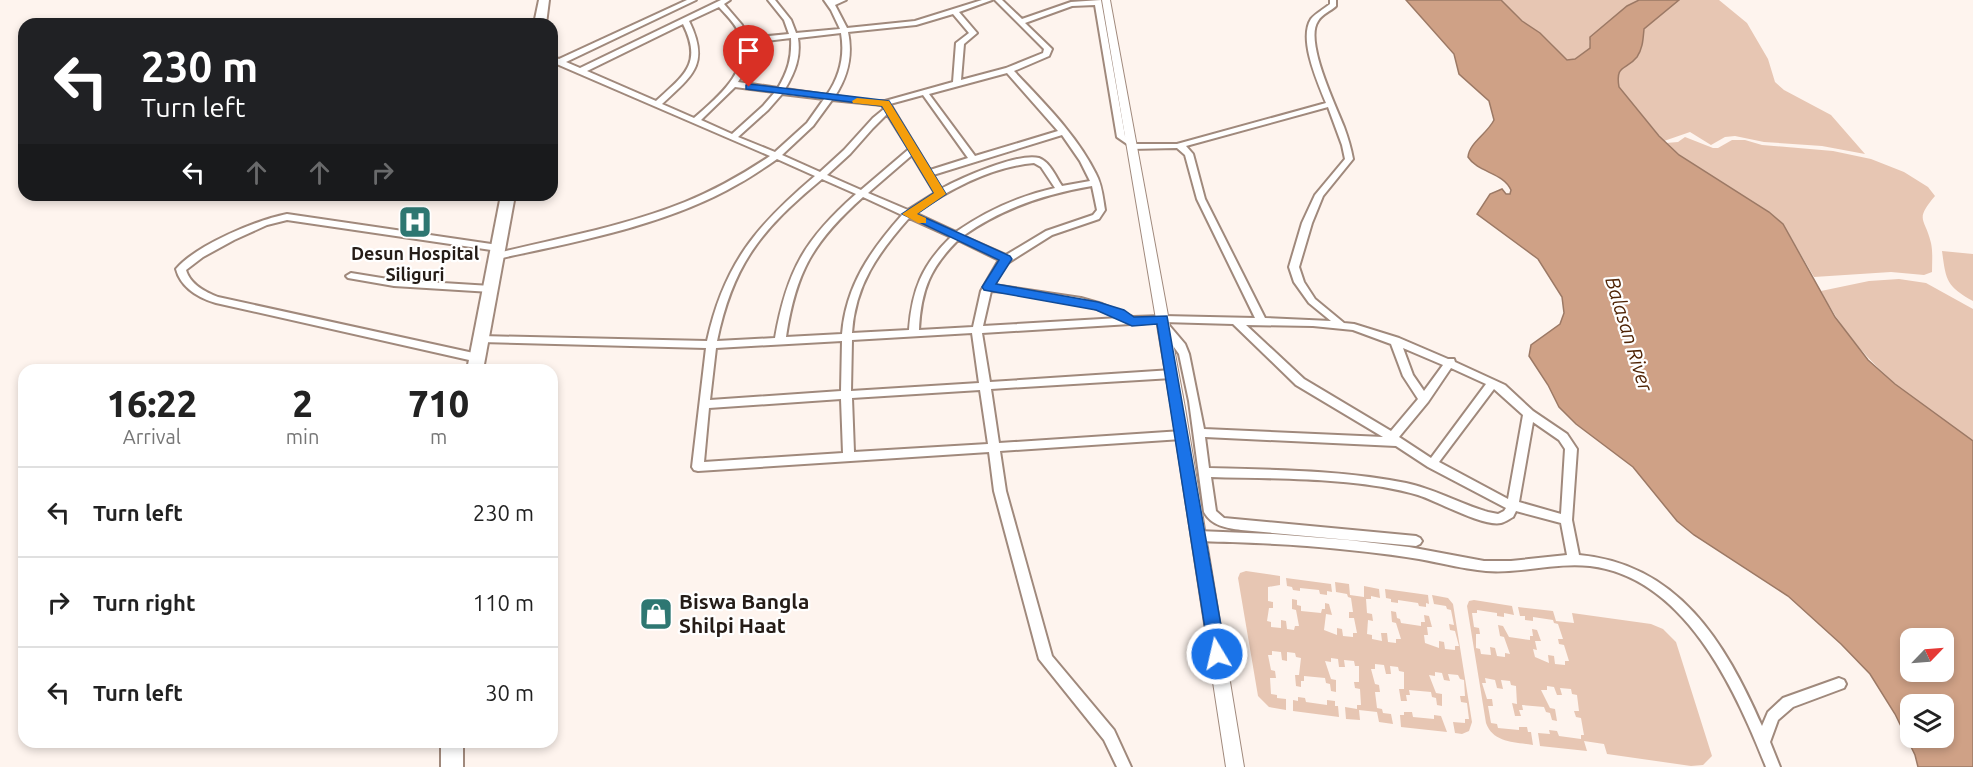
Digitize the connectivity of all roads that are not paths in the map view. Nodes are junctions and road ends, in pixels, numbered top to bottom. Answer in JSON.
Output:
{"nodes":[{"id":1,"x":544,"y":0,"type":"edge"},
{"id":2,"x":693,"y":0,"type":"edge"},
{"id":3,"x":771,"y":0,"type":"edge"},
{"id":4,"x":843,"y":0,"type":"edge"},
{"id":5,"x":989,"y":0,"type":"edge"},
{"id":6,"x":998,"y":0,"type":"edge"},
{"id":7,"x":1333,"y":0,"type":"edge"},
{"id":8,"x":1101,"y":1,"type":"edge"},
{"id":9,"x":724,"y":2,"type":"edge"},
{"id":10,"x":828,"y":2,"type":"edge"},
{"id":11,"x":955,"y":12,"type":"junction"},
{"id":12,"x":541,"y":18,"type":"edge"},
{"id":13,"x":685,"y":21,"type":"junction"},
{"id":14,"x":1020,"y":22,"type":"junction"},
{"id":15,"x":844,"y":31,"type":"junction"},
{"id":16,"x":794,"y":36,"type":"junction"},
{"id":17,"x":745,"y":41,"type":"junction"},
{"id":18,"x":558,"y":60,"type":"edge"},
{"id":19,"x":558,"y":62,"type":"edge"},
{"id":20,"x":1009,"y":70,"type":"junction"},
{"id":21,"x":581,"y":71,"type":"junction"},
{"id":22,"x":733,"y":84,"type":"junction"},
{"id":23,"x":957,"y":85,"type":"junction"},
{"id":24,"x":782,"y":92,"type":"junction"},
{"id":25,"x":926,"y":93,"type":"junction"},
{"id":26,"x":831,"y":98,"type":"junction"},
{"id":27,"x":657,"y":104,"type":"junction"},
{"id":28,"x":1332,"y":104,"type":"junction"},
{"id":29,"x":887,"y":106,"type":"junction"},
{"id":30,"x":694,"y":121,"type":"junction"},
{"id":31,"x":1062,"y":132,"type":"junction"},
{"id":32,"x":733,"y":137,"type":"junction"},
{"id":33,"x":1132,"y":146,"type":"junction"},
{"id":34,"x":1177,"y":146,"type":"junction"},
{"id":35,"x":913,"y":150,"type":"junction"},
{"id":36,"x":777,"y":157,"type":"junction"},
{"id":37,"x":973,"y":159,"type":"junction"},
{"id":38,"x":927,"y":174,"type":"junction"},
{"id":39,"x":820,"y":175,"type":"junction"},
{"id":40,"x":1095,"y":183,"type":"junction"},
{"id":41,"x":1059,"y":188,"type":"junction"},
{"id":42,"x":863,"y":194,"type":"junction"},
{"id":43,"x":940,"y":194,"type":"junction"},
{"id":44,"x":507,"y":201,"type":"edge"},
{"id":45,"x":908,"y":214,"type":"junction"},
{"id":46,"x":957,"y":236,"type":"junction"},
{"id":47,"x":497,"y":252,"type":"junction"},
{"id":48,"x":1006,"y":259,"type":"junction"},
{"id":49,"x":351,"y":276,"type":"dead end"},
{"id":50,"x":988,"y":287,"type":"junction"},
{"id":51,"x":490,"y":289,"type":"junction"},
{"id":52,"x":1132,"y":321,"type":"junction"},
{"id":53,"x":1236,"y":321,"type":"junction"},
{"id":54,"x":1261,"y":321,"type":"junction"},
{"id":55,"x":1163,"y":323,"type":"junction"},
{"id":56,"x":1342,"y":325,"type":"junction"},
{"id":57,"x":977,"y":330,"type":"junction"},
{"id":58,"x":914,"y":334,"type":"junction"},
{"id":59,"x":847,"y":338,"type":"junction"},
{"id":60,"x":481,"y":339,"type":"junction"},
{"id":61,"x":1395,"y":340,"type":"junction"},
{"id":62,"x":780,"y":341,"type":"junction"},
{"id":63,"x":711,"y":345,"type":"junction"},
{"id":64,"x":1450,"y":362,"type":"junction"},
{"id":65,"x":476,"y":364,"type":"edge"},
{"id":66,"x":1172,"y":374,"type":"junction"},
{"id":67,"x":1493,"y":383,"type":"junction"},
{"id":68,"x":984,"y":384,"type":"junction"},
{"id":69,"x":848,"y":394,"type":"junction"},
{"id":70,"x":1424,"y":399,"type":"junction"},
{"id":71,"x":705,"y":404,"type":"junction"},
{"id":72,"x":1529,"y":414,"type":"junction"},
{"id":73,"x":1198,"y":433,"type":"junction"},
{"id":74,"x":1182,"y":435,"type":"junction"},
{"id":75,"x":1396,"y":440,"type":"junction"},
{"id":76,"x":993,"y":447,"type":"junction"},
{"id":77,"x":849,"y":458,"type":"junction"},
{"id":78,"x":1432,"y":464,"type":"junction"},
{"id":79,"x":1204,"y":472,"type":"junction"},
{"id":80,"x":1512,"y":506,"type":"junction"},
{"id":81,"x":1566,"y":520,"type":"junction"},
{"id":82,"x":1198,"y":536,"type":"junction"},
{"id":83,"x":1416,"y":541,"type":"dead end"},
{"id":84,"x":1574,"y":560,"type":"junction"},
{"id":85,"x":1839,"y":684,"type":"dead end"},
{"id":86,"x":1763,"y":742,"type":"junction"},
{"id":87,"x":452,"y":748,"type":"edge"},
{"id":88,"x":452,"y":767,"type":"edge"},
{"id":89,"x":1124,"y":767,"type":"edge"},
{"id":90,"x":1235,"y":767,"type":"edge"},
{"id":91,"x":1773,"y":767,"type":"edge"}],
"edges":[{"from":1,"to":12,"type":"main road"},
{"from":2,"to":18,"type":"street"},
{"from":3,"to":16,"type":"street"},
{"from":4,"to":10,"type":"street"},
{"from":5,"to":11,"type":"street"},
{"from":6,"to":14,"type":"street"},
{"from":7,"to":28,"type":"street"},
{"from":8,"to":14,"type":"street"},
{"from":8,"to":33,"type":"street"},
{"from":9,"to":13,"type":"street"},
{"from":9,"to":17,"type":"street"},
{"from":10,"to":15,"type":"street"},
{"from":11,"to":15,"type":"street"},
{"from":11,"to":23,"type":"street"},
{"from":13,"to":21,"type":"street"},
{"from":13,"to":27,"type":"street"},
{"from":14,"to":20,"type":"street"},
{"from":15,"to":16,"type":"street"},
{"from":15,"to":26,"type":"street"},
{"from":16,"to":17,"type":"street"},
{"from":16,"to":24,"type":"street"},
{"from":17,"to":22,"type":"street"},
{"from":19,"to":21,"type":"street"},
{"from":20,"to":23,"type":"street"},
{"from":20,"to":31,"type":"street"},
{"from":21,"to":27,"type":"street"},
{"from":22,"to":24,"type":"street"},
{"from":22,"to":30,"type":"street"},
{"from":23,"to":25,"type":"street"},
{"from":24,"to":26,"type":"street"},
{"from":24,"to":32,"type":"street"},
{"from":25,"to":29,"type":"street"},
{"from":25,"to":37,"type":"street"},
{"from":26,"to":29,"type":"street"},
{"from":26,"to":36,"type":"street"},
{"from":27,"to":30,"type":"street"},
{"from":28,"to":34,"type":"street"},
{"from":28,"to":56,"type":"street"},
{"from":29,"to":35,"type":"street"},
{"from":29,"to":39,"type":"street"},
{"from":30,"to":32,"type":"street"},
{"from":31,"to":37,"type":"street"},
{"from":31,"to":40,"type":"street"},
{"from":32,"to":36,"type":"street"},
{"from":33,"to":34,"type":"street"},
{"from":33,"to":55,"type":"street"},
{"from":34,"to":54,"type":"street"},
{"from":35,"to":38,"type":"street"},
{"from":35,"to":42,"type":"street"},
{"from":36,"to":39,"type":"street"},
{"from":36,"to":47,"type":"street"},
{"from":37,"to":38,"type":"street"},
{"from":38,"to":43,"type":"street"},
{"from":39,"to":42,"type":"street"},
{"from":39,"to":63,"type":"street"},
{"from":40,"to":41,"type":"street"},
{"from":40,"to":48,"type":"street"},
{"from":41,"to":43,"type":"street"},
{"from":41,"to":46,"type":"street"},
{"from":42,"to":45,"type":"street"},
{"from":42,"to":62,"type":"street"},
{"from":43,"to":45,"type":"street"},
{"from":44,"to":47,"type":"main road"},
{"from":45,"to":46,"type":"street"},
{"from":45,"to":59,"type":"street"},
{"from":46,"to":48,"type":"street"},
{"from":46,"to":58,"type":"street"},
{"from":47,"to":51,"type":"main road"},
{"from":47,"to":65,"type":"street"},
{"from":48,"to":50,"type":"street"},
{"from":49,"to":51,"type":"street"},
{"from":50,"to":52,"type":"street"},
{"from":50,"to":57,"type":"street"},
{"from":51,"to":60,"type":"main road"},
{"from":52,"to":55,"type":"street"},
{"from":52,"to":57,"type":"street"},
{"from":53,"to":54,"type":"street"},
{"from":53,"to":55,"type":"street"},
{"from":53,"to":75,"type":"street"},
{"from":54,"to":56,"type":"street"},
{"from":55,"to":66,"type":"street"},
{"from":55,"to":73,"type":"street"},
{"from":56,"to":61,"type":"street"},
{"from":57,"to":58,"type":"street"},
{"from":57,"to":68,"type":"street"},
{"from":58,"to":59,"type":"street"},
{"from":59,"to":62,"type":"street"},
{"from":59,"to":69,"type":"street"},
{"from":60,"to":63,"type":"street"},
{"from":60,"to":65,"type":"main road"},
{"from":61,"to":64,"type":"street"},
{"from":61,"to":70,"type":"street"},
{"from":62,"to":63,"type":"street"},
{"from":63,"to":71,"type":"street"},
{"from":64,"to":67,"type":"street"},
{"from":64,"to":70,"type":"street"},
{"from":66,"to":68,"type":"street"},
{"from":66,"to":74,"type":"street"},
{"from":67,"to":72,"type":"street"},
{"from":67,"to":78,"type":"street"},
{"from":68,"to":69,"type":"street"},
{"from":68,"to":76,"type":"street"},
{"from":69,"to":71,"type":"street"},
{"from":69,"to":77,"type":"street"},
{"from":70,"to":75,"type":"street"},
{"from":71,"to":77,"type":"street"},
{"from":72,"to":80,"type":"street"},
{"from":72,"to":81,"type":"street"},
{"from":73,"to":75,"type":"street"},
{"from":73,"to":79,"type":"street"},
{"from":74,"to":76,"type":"street"},
{"from":74,"to":82,"type":"street"},
{"from":75,"to":78,"type":"street"},
{"from":76,"to":77,"type":"street"},
{"from":76,"to":89,"type":"street"},
{"from":78,"to":80,"type":"street"},
{"from":79,"to":80,"type":"street"},
{"from":79,"to":83,"type":"street"},
{"from":80,"to":81,"type":"street"},
{"from":81,"to":84,"type":"street"},
{"from":82,"to":84,"type":"street"},
{"from":82,"to":90,"type":"street"},
{"from":84,"to":86,"type":"street"},
{"from":85,"to":86,"type":"street"},
{"from":86,"to":91,"type":"street"},
{"from":87,"to":88,"type":"main road"}]}
